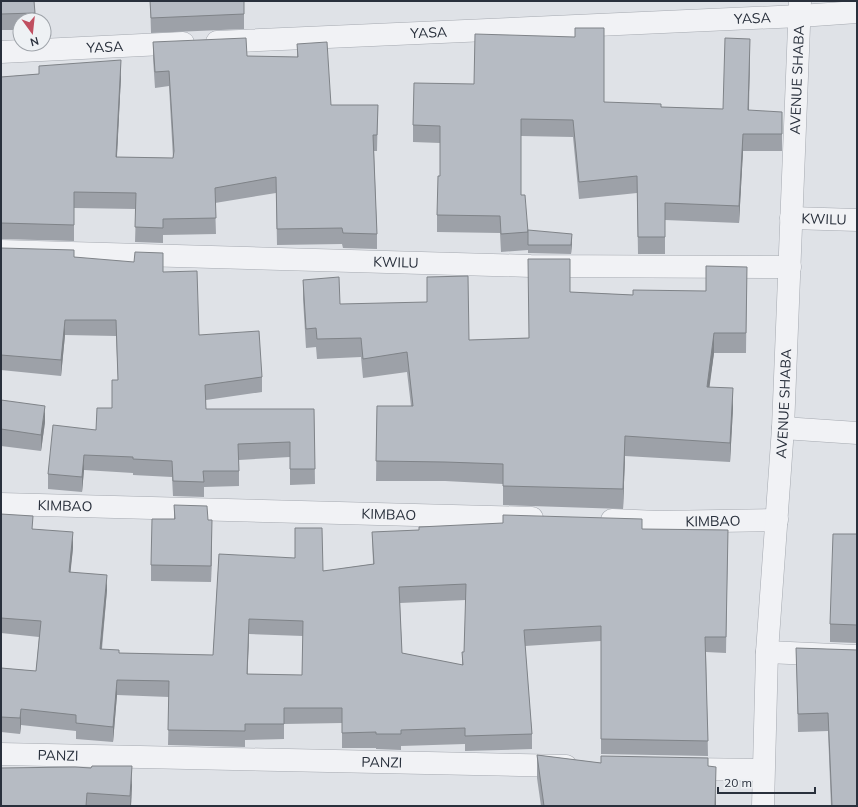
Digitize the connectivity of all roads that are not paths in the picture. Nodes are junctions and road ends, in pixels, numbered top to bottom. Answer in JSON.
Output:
{"nodes":[{"id":1,"x":800,"y":8,"type":"edge"},
{"id":2,"x":857,"y":12,"type":"edge"},
{"id":3,"x":1,"y":52,"type":"edge"},
{"id":4,"x":791,"y":218,"type":"junction"},
{"id":5,"x":857,"y":220,"type":"edge"},
{"id":6,"x":1,"y":251,"type":"edge"},
{"id":7,"x":790,"y":267,"type":"junction"},
{"id":8,"x":783,"y":428,"type":"junction"},
{"id":9,"x":857,"y":433,"type":"edge"},
{"id":10,"x":1,"y":504,"type":"edge"},
{"id":11,"x":555,"y":519,"type":"edge"},
{"id":12,"x":594,"y":520,"type":"edge"},
{"id":13,"x":777,"y":520,"type":"junction"},
{"id":14,"x":767,"y":652,"type":"junction"},
{"id":15,"x":857,"y":656,"type":"edge"},
{"id":16,"x":1,"y":754,"type":"edge"},
{"id":17,"x":589,"y":767,"type":"edge"},
{"id":18,"x":668,"y":768,"type":"edge"},
{"id":19,"x":763,"y":770,"type":"junction"},
{"id":20,"x":763,"y":806,"type":"edge"}],
"edges":[{"from":1,"to":2,"type":"street","name":"YASA"},
{"from":1,"to":3,"type":"street","name":"YASA"},
{"from":1,"to":4,"type":"street","name":"AVENUE SHABA"},
{"from":4,"to":5,"type":"street","name":"KWILU"},
{"from":4,"to":7,"type":"street","name":"AVENUE SHABA"},
{"from":6,"to":7,"type":"street","name":"KWILU"},
{"from":7,"to":8,"type":"street","name":"AVENUE SHABA"},
{"from":8,"to":9,"type":"street"},
{"from":8,"to":13,"type":"street","name":"AVENUE SHABA"},
{"from":10,"to":11,"type":"street","name":"KIMBAO"},
{"from":12,"to":13,"type":"street","name":"KIMBAO"},
{"from":13,"to":14,"type":"street","name":"AVENUE SHABA"},
{"from":14,"to":15,"type":"street"},
{"from":14,"to":19,"type":"street","name":"AVENUE SHABA"},
{"from":16,"to":17,"type":"street","name":"PANZI"},
{"from":18,"to":19,"type":"street"},
{"from":19,"to":20,"type":"street","name":"AVENUE SHABA"}]}
